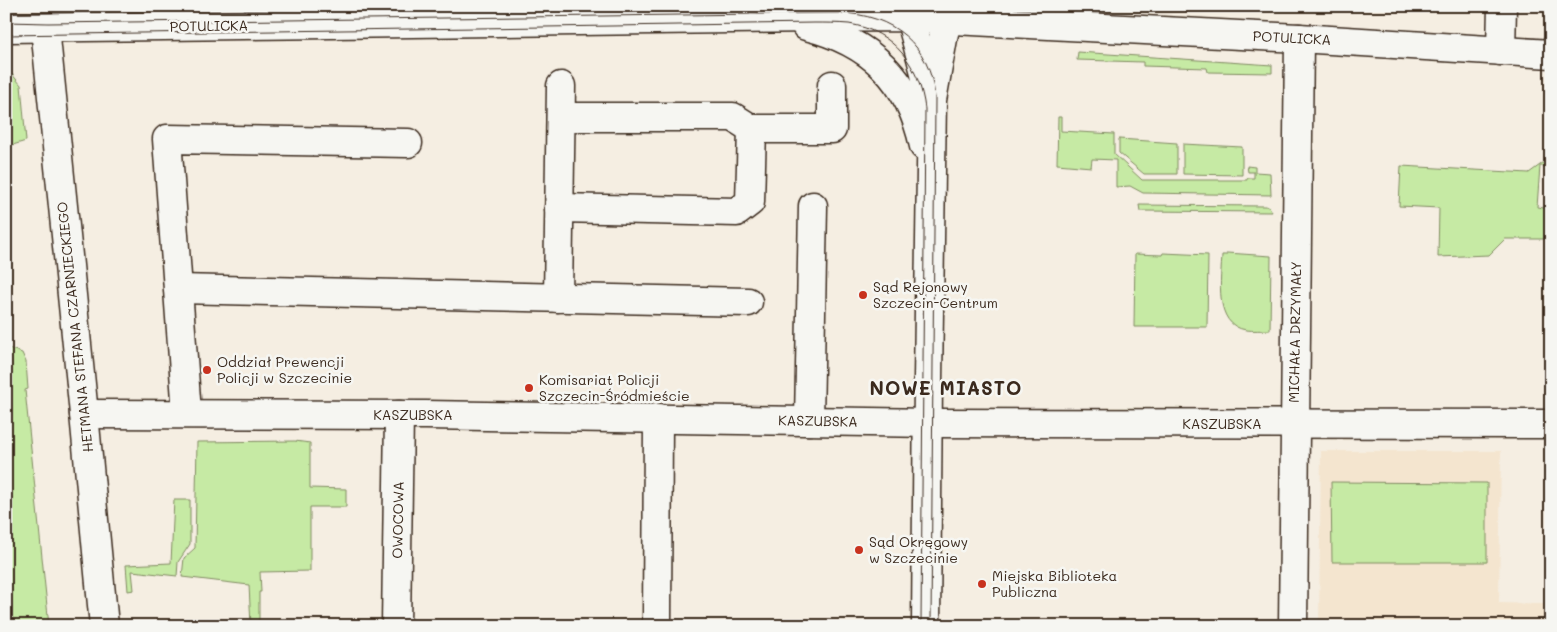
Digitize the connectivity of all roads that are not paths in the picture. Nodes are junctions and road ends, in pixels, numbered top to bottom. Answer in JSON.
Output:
{"nodes":[{"id":1,"x":855,"y":6,"type":"edge"},
{"id":2,"x":1002,"y":6,"type":"edge"},
{"id":3,"x":1502,"y":6,"type":"edge"},
{"id":4,"x":909,"y":12,"type":"edge"},
{"id":5,"x":950,"y":13,"type":"edge"},
{"id":6,"x":772,"y":18,"type":"junction"},
{"id":7,"x":814,"y":18,"type":"junction"},
{"id":8,"x":1033,"y":25,"type":"junction"},
{"id":9,"x":6,"y":28,"type":"edge"},
{"id":10,"x":45,"y":28,"type":"junction"},
{"id":11,"x":1299,"y":38,"type":"junction"},
{"id":12,"x":1501,"y":51,"type":"junction"},
{"id":13,"x":1551,"y":54,"type":"edge"},
{"id":14,"x":832,"y":85,"type":"dead end"},
{"id":15,"x":561,"y":86,"type":"dead end"},
{"id":16,"x":561,"y":116,"type":"junction"},
{"id":17,"x":932,"y":116,"type":"junction"},
{"id":18,"x":752,"y":129,"type":"junction"},
{"id":19,"x":408,"y":143,"type":"dead end"},
{"id":20,"x":930,"y":187,"type":"junction"},
{"id":21,"x":813,"y":206,"type":"dead end"},
{"id":22,"x":559,"y":208,"type":"junction"},
{"id":23,"x":179,"y":289,"type":"junction"},
{"id":24,"x":558,"y":298,"type":"junction"},
{"id":25,"x":748,"y":302,"type":"dead end"},
{"id":26,"x":187,"y":413,"type":"junction"},
{"id":27,"x":84,"y":414,"type":"junction"},
{"id":28,"x":399,"y":415,"type":"junction"},
{"id":29,"x":658,"y":418,"type":"junction"},
{"id":30,"x":809,"y":421,"type":"junction"},
{"id":31,"x":928,"y":423,"type":"junction"},
{"id":32,"x":1294,"y":424,"type":"junction"},
{"id":33,"x":1551,"y":424,"type":"edge"},
{"id":34,"x":104,"y":626,"type":"edge"},
{"id":35,"x":396,"y":626,"type":"edge"},
{"id":36,"x":657,"y":626,"type":"edge"},
{"id":37,"x":926,"y":626,"type":"edge"},
{"id":38,"x":1293,"y":626,"type":"edge"}],
"edges":[{"from":1,"to":7,"type":"street"},
{"from":2,"to":8,"type":"street","name":"POTULICKA"},
{"from":3,"to":12,"type":"street"},
{"from":4,"to":5,"type":"street","name":"POTULICKA"},
{"from":4,"to":7,"type":"street","name":"POTULICKA"},
{"from":4,"to":17,"type":"street"},
{"from":5,"to":8,"type":"street","name":"POTULICKA"},
{"from":5,"to":17,"type":"street"},
{"from":6,"to":7,"type":"street","name":"POTULICKA"},
{"from":6,"to":10,"type":"street","name":"POTULICKA"},
{"from":6,"to":20,"type":"street","name":"POTULICKA"},
{"from":8,"to":11,"type":"street","name":"POTULICKA"},
{"from":9,"to":10,"type":"street","name":"POTULICKA"},
{"from":10,"to":27,"type":"street","name":"HETMANA STEFANA CZARNIECKIEGO"},
{"from":11,"to":12,"type":"street","name":"POTULICKA"},
{"from":11,"to":32,"type":"street","name":"MICHAŁA DRZYMAŁY"},
{"from":12,"to":13,"type":"street","name":"POTULICKA"},
{"from":14,"to":18,"type":"street"},
{"from":15,"to":16,"type":"street"},
{"from":16,"to":18,"type":"street"},
{"from":16,"to":22,"type":"street"},
{"from":17,"to":20,"type":"street"},
{"from":18,"to":22,"type":"street"},
{"from":19,"to":23,"type":"street"},
{"from":20,"to":31,"type":"street"},
{"from":21,"to":30,"type":"street"},
{"from":22,"to":24,"type":"street"},
{"from":23,"to":24,"type":"street"},
{"from":23,"to":26,"type":"street"},
{"from":24,"to":25,"type":"street"},
{"from":26,"to":27,"type":"street","name":"KASZUBSKA"},
{"from":26,"to":28,"type":"street","name":"KASZUBSKA"},
{"from":27,"to":34,"type":"street","name":"HETMANA STEFANA CZARNIECKIEGO"},
{"from":28,"to":29,"type":"street","name":"KASZUBSKA"},
{"from":28,"to":35,"type":"street","name":"OWOCOWA"},
{"from":29,"to":30,"type":"street","name":"KASZUBSKA"},
{"from":29,"to":36,"type":"street"},
{"from":30,"to":31,"type":"street","name":"KASZUBSKA"},
{"from":31,"to":32,"type":"street","name":"KASZUBSKA"},
{"from":31,"to":37,"type":"street"},
{"from":32,"to":33,"type":"street","name":"KASZUBSKA"},
{"from":32,"to":38,"type":"street","name":"MICHAŁA DRZYMAŁY"}]}
